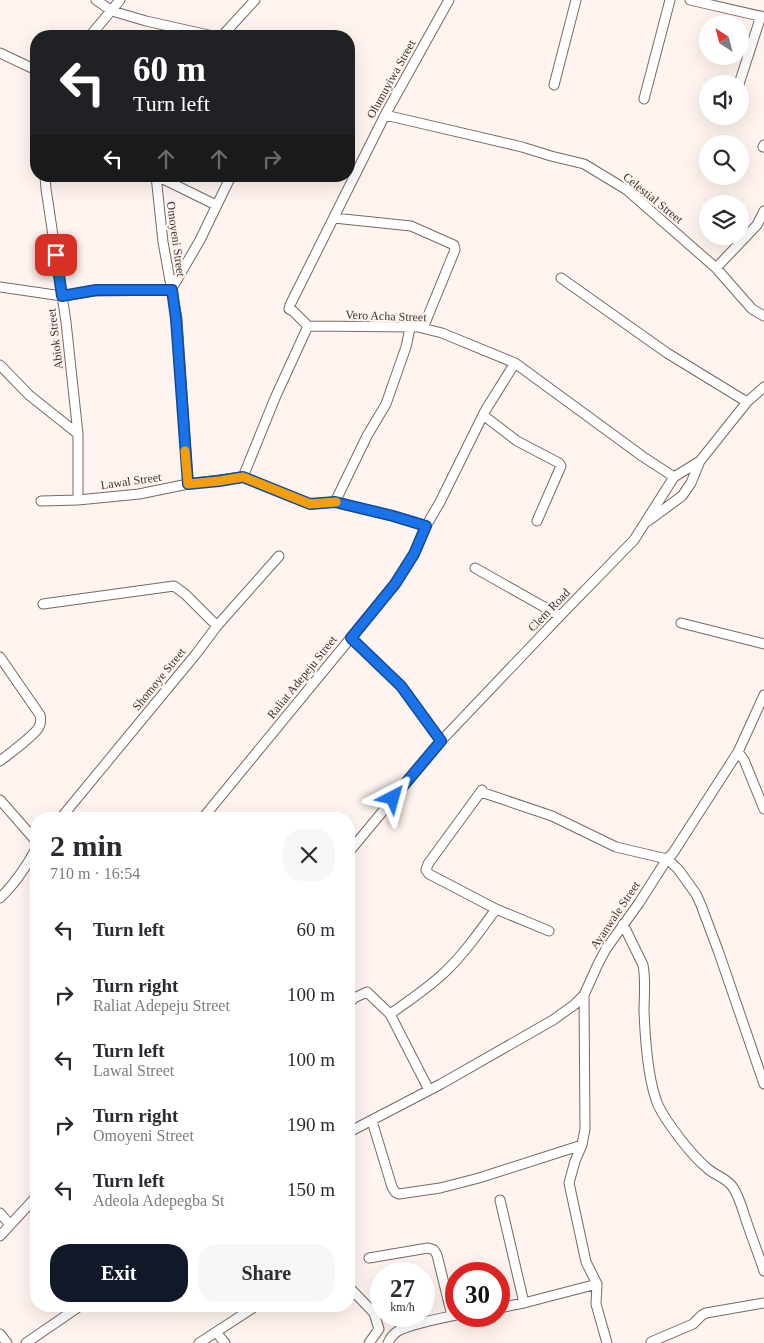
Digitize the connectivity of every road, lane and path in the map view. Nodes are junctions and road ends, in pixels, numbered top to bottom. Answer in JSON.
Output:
{"nodes":[{"id":1,"x":96,"y":0,"type":"edge"},
{"id":2,"x":120,"y":0,"type":"edge"},
{"id":3,"x":254,"y":0,"type":"edge"},
{"id":4,"x":449,"y":0,"type":"edge"},
{"id":5,"x":576,"y":0,"type":"edge"},
{"id":6,"x":670,"y":0,"type":"edge"},
{"id":7,"x":690,"y":0,"type":"edge"},
{"id":8,"x":112,"y":11,"type":"junction"},
{"id":9,"x":763,"y":17,"type":"edge"},
{"id":10,"x":95,"y":30,"type":"edge"},
{"id":11,"x":186,"y":30,"type":"edge"},
{"id":12,"x":227,"y":30,"type":"edge"},
{"id":13,"x":0,"y":53,"type":"edge"},
{"id":14,"x":30,"y":67,"type":"edge"},
{"id":15,"x":742,"y":75,"type":"edge"},
{"id":16,"x":554,"y":85,"type":"dead end"},
{"id":17,"x":644,"y":99,"type":"dead end"},
{"id":18,"x":384,"y":115,"type":"junction"},
{"id":19,"x":355,"y":175,"type":"edge"},
{"id":20,"x":45,"y":182,"type":"edge"},
{"id":21,"x":157,"y":182,"type":"edge"},
{"id":22,"x":168,"y":182,"type":"edge"},
{"id":23,"x":228,"y":182,"type":"edge"},
{"id":24,"x":351,"y":182,"type":"edge"},
{"id":25,"x":216,"y":205,"type":"junction"},
{"id":26,"x":764,"y":211,"type":"edge"},
{"id":27,"x":334,"y":218,"type":"junction"},
{"id":28,"x":716,"y":268,"type":"junction"},
{"id":29,"x":561,"y":278,"type":"dead end"},
{"id":30,"x":0,"y":287,"type":"edge"},
{"id":31,"x":172,"y":290,"type":"junction"},
{"id":32,"x":62,"y":296,"type":"junction"},
{"id":33,"x":764,"y":316,"type":"edge"},
{"id":34,"x":308,"y":326,"type":"junction"},
{"id":35,"x":410,"y":328,"type":"junction"},
{"id":36,"x":423,"y":328,"type":"junction"},
{"id":37,"x":515,"y":363,"type":"junction"},
{"id":38,"x":0,"y":365,"type":"edge"},
{"id":39,"x":764,"y":387,"type":"edge"},
{"id":40,"x":747,"y":402,"type":"junction"},
{"id":41,"x":483,"y":415,"type":"junction"},
{"id":42,"x":78,"y":434,"type":"junction"},
{"id":43,"x":700,"y":461,"type":"junction"},
{"id":44,"x":243,"y":477,"type":"junction"},
{"id":45,"x":674,"y":477,"type":"junction"},
{"id":46,"x":188,"y":484,"type":"junction"},
{"id":47,"x":78,"y":500,"type":"junction"},
{"id":48,"x":41,"y":501,"type":"dead end"},
{"id":49,"x":335,"y":502,"type":"junction"},
{"id":50,"x":537,"y":521,"type":"dead end"},
{"id":51,"x":644,"y":524,"type":"junction"},
{"id":52,"x":426,"y":526,"type":"junction"},
{"id":53,"x":279,"y":556,"type":"dead end"},
{"id":54,"x":475,"y":568,"type":"dead end"},
{"id":55,"x":43,"y":604,"type":"dead end"},
{"id":56,"x":560,"y":616,"type":"junction"},
{"id":57,"x":681,"y":623,"type":"dead end"},
{"id":58,"x":217,"y":626,"type":"junction"},
{"id":59,"x":351,"y":638,"type":"junction"},
{"id":60,"x":764,"y":644,"type":"edge"},
{"id":61,"x":0,"y":657,"type":"edge"},
{"id":62,"x":764,"y":695,"type":"edge"},
{"id":63,"x":441,"y":741,"type":"junction"},
{"id":64,"x":738,"y":752,"type":"junction"},
{"id":65,"x":0,"y":761,"type":"edge"},
{"id":66,"x":0,"y":800,"type":"edge"},
{"id":67,"x":764,"y":809,"type":"edge"},
{"id":68,"x":66,"y":812,"type":"edge"},
{"id":69,"x":208,"y":812,"type":"edge"},
{"id":70,"x":30,"y":834,"type":"edge"},
{"id":71,"x":355,"y":845,"type":"edge"},
{"id":72,"x":667,"y":858,"type":"junction"},
{"id":73,"x":30,"y":860,"type":"edge"},
{"id":74,"x":0,"y":898,"type":"edge"},
{"id":75,"x":496,"y":909,"type":"junction"},
{"id":76,"x":623,"y":924,"type":"junction"},
{"id":77,"x":549,"y":931,"type":"dead end"},
{"id":78,"x":584,"y":996,"type":"junction"},
{"id":79,"x":355,"y":998,"type":"edge"},
{"id":80,"x":390,"y":1014,"type":"junction"},
{"id":81,"x":764,"y":1084,"type":"edge"},
{"id":82,"x":429,"y":1090,"type":"junction"},
{"id":83,"x":372,"y":1121,"type":"junction"},
{"id":84,"x":355,"y":1128,"type":"edge"},
{"id":85,"x":582,"y":1145,"type":"junction"},
{"id":86,"x":500,"y":1200,"type":"dead end"},
{"id":87,"x":30,"y":1203,"type":"edge"},
{"id":88,"x":0,"y":1213,"type":"edge"},
{"id":89,"x":10,"y":1225,"type":"junction"},
{"id":90,"x":0,"y":1236,"type":"edge"},
{"id":91,"x":369,"y":1258,"type":"dead end"},
{"id":92,"x":764,"y":1271,"type":"edge"},
{"id":93,"x":445,"y":1284,"type":"edge"},
{"id":94,"x":597,"y":1284,"type":"junction"},
{"id":95,"x":355,"y":1293,"type":"edge"},
{"id":96,"x":524,"y":1303,"type":"junction"},
{"id":97,"x":764,"y":1303,"type":"edge"},
{"id":98,"x":510,"y":1306,"type":"edge"},
{"id":99,"x":71,"y":1312,"type":"edge"},
{"id":100,"x":247,"y":1312,"type":"edge"},
{"id":101,"x":445,"y":1318,"type":"edge"},
{"id":102,"x":216,"y":1332,"type":"junction"},
{"id":103,"x":0,"y":1334,"type":"edge"},
{"id":104,"x":651,"y":1342,"type":"dead end"},
{"id":105,"x":7,"y":1343,"type":"edge"},
{"id":106,"x":26,"y":1343,"type":"edge"},
{"id":107,"x":199,"y":1343,"type":"edge"},
{"id":108,"x":225,"y":1343,"type":"edge"},
{"id":109,"x":369,"y":1343,"type":"edge"},
{"id":110,"x":388,"y":1343,"type":"edge"},
{"id":111,"x":606,"y":1343,"type":"edge"}],
"edges":[{"from":1,"to":8,"type":"street"},
{"from":2,"to":8,"type":"street"},
{"from":3,"to":12,"type":"street"},
{"from":4,"to":18,"type":"street","name":"Olumuyiwa Street"},
{"from":5,"to":16,"type":"street"},
{"from":6,"to":17,"type":"street"},
{"from":7,"to":9,"type":"street"},
{"from":8,"to":10,"type":"street"},
{"from":8,"to":11,"type":"street"},
{"from":9,"to":15,"type":"street"},
{"from":13,"to":14,"type":"street"},
{"from":18,"to":19,"type":"street","name":"Olumuyiwa Street"},
{"from":18,"to":28,"type":"street","name":"Celestial Street"},
{"from":20,"to":32,"type":"street","name":"Abiok Street"},
{"from":21,"to":31,"type":"street","name":"Omoyeni Street"},
{"from":22,"to":25,"type":"street"},
{"from":23,"to":25,"type":"street"},
{"from":24,"to":27,"type":"street","name":"Olumuyiwa Street"},
{"from":25,"to":31,"type":"street"},
{"from":26,"to":28,"type":"street"},
{"from":27,"to":34,"type":"street","name":"Olumuyiwa Street"},
{"from":27,"to":36,"type":"street"},
{"from":28,"to":33,"type":"street","name":"Celestial Street"},
{"from":29,"to":40,"type":"street"},
{"from":30,"to":32,"type":"street"},
{"from":31,"to":32,"type":"street"},
{"from":31,"to":46,"type":"street","name":"Omoyeni Street"},
{"from":32,"to":42,"type":"street","name":"Abiok Street"},
{"from":34,"to":35,"type":"street","name":"Vero Acha Street"},
{"from":34,"to":44,"type":"street"},
{"from":35,"to":36,"type":"street","name":"Vero Acha Street"},
{"from":35,"to":49,"type":"street"},
{"from":36,"to":37,"type":"street","name":"Vero Acha Street"},
{"from":37,"to":41,"type":"street","name":"Raliat Adepeju Street"},
{"from":37,"to":45,"type":"street","name":"Vero Acha Street"},
{"from":38,"to":42,"type":"street"},
{"from":39,"to":40,"type":"street","name":"Clem Road"},
{"from":40,"to":43,"type":"street","name":"Clem Road"},
{"from":41,"to":50,"type":"street"},
{"from":41,"to":52,"type":"street","name":"Raliat Adepeju Street"},
{"from":42,"to":47,"type":"street","name":"Abiok Street"},
{"from":43,"to":45,"type":"street","name":"Clem Road"},
{"from":43,"to":51,"type":"street"},
{"from":44,"to":46,"type":"street","name":"Lawal Street"},
{"from":44,"to":49,"type":"street"},
{"from":45,"to":51,"type":"street","name":"Clem Road"},
{"from":46,"to":47,"type":"street","name":"Lawal Street"},
{"from":47,"to":48,"type":"street","name":"Lawal Street"},
{"from":49,"to":52,"type":"street"},
{"from":51,"to":56,"type":"street","name":"Clem Road"},
{"from":52,"to":59,"type":"street","name":"Raliat Adepeju Street"},
{"from":53,"to":58,"type":"street","name":"Shomoye Street"},
{"from":54,"to":56,"type":"street"},
{"from":55,"to":58,"type":"street"},
{"from":56,"to":63,"type":"street","name":"Clem Road"},
{"from":57,"to":60,"type":"street"},
{"from":58,"to":68,"type":"street","name":"Shomoye Street"},
{"from":59,"to":63,"type":"street"},
{"from":59,"to":69,"type":"street","name":"Raliat Adepeju Street"},
{"from":61,"to":65,"type":"street"},
{"from":62,"to":64,"type":"street","name":"Ayanwale Street"},
{"from":63,"to":71,"type":"street","name":"Clem Road"},
{"from":64,"to":67,"type":"street"},
{"from":64,"to":72,"type":"street","name":"Ayanwale Street"},
{"from":66,"to":70,"type":"street"},
{"from":72,"to":75,"type":"street"},
{"from":72,"to":76,"type":"street","name":"Ayanwale Street"},
{"from":72,"to":81,"type":"street"},
{"from":73,"to":74,"type":"street"},
{"from":75,"to":77,"type":"street"},
{"from":75,"to":80,"type":"street"},
{"from":76,"to":78,"type":"street","name":"Ayanwale Street"},
{"from":76,"to":92,"type":"street"},
{"from":78,"to":82,"type":"street","name":"Ayanwale Street"},
{"from":78,"to":85,"type":"street"},
{"from":79,"to":80,"type":"street"},
{"from":80,"to":82,"type":"street"},
{"from":82,"to":83,"type":"street","name":"Ayanwale Street"},
{"from":83,"to":84,"type":"street","name":"Ayanwale Street"},
{"from":83,"to":85,"type":"street"},
{"from":85,"to":94,"type":"street"},
{"from":86,"to":96,"type":"street"},
{"from":87,"to":89,"type":"street"},
{"from":88,"to":89,"type":"street"},
{"from":89,"to":90,"type":"street"},
{"from":91,"to":93,"type":"street"},
{"from":94,"to":96,"type":"street"},
{"from":94,"to":111,"type":"street"},
{"from":95,"to":109,"type":"street"},
{"from":96,"to":98,"type":"street"},
{"from":97,"to":104,"type":"street"},
{"from":99,"to":106,"type":"street"},
{"from":100,"to":102,"type":"street"},
{"from":101,"to":110,"type":"street"},
{"from":102,"to":107,"type":"street"},
{"from":102,"to":108,"type":"street"},
{"from":103,"to":105,"type":"street"}]}
